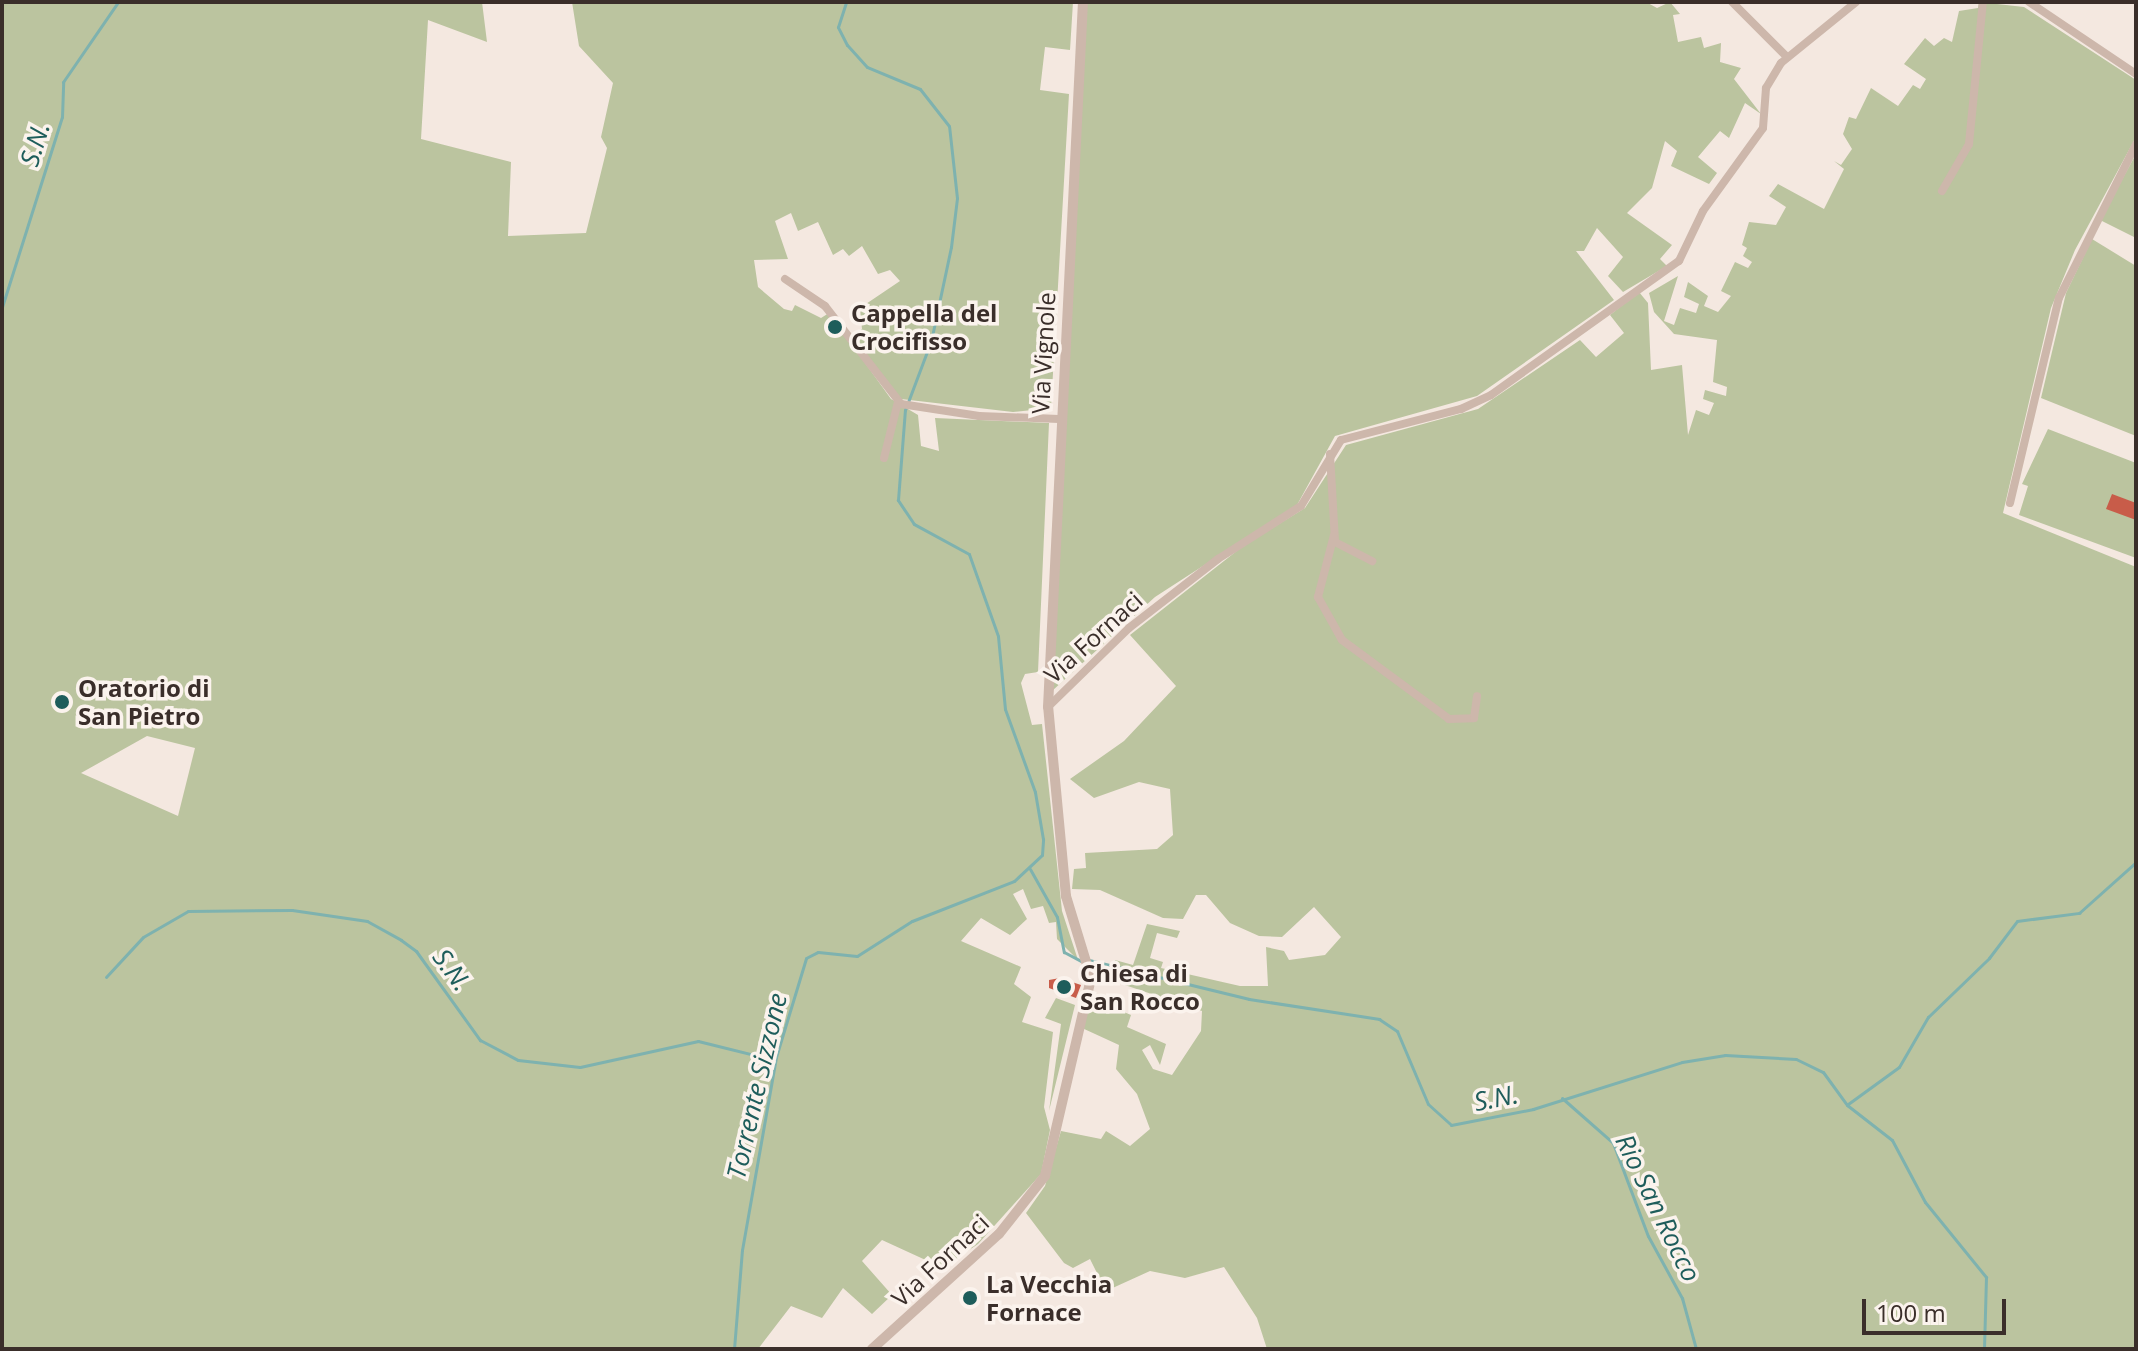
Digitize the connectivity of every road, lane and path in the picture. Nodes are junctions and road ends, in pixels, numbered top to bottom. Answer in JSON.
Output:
{"nodes":[{"id":1,"x":1083,"y":2,"type":"edge"},
{"id":2,"x":1732,"y":2,"type":"edge"},
{"id":3,"x":1856,"y":2,"type":"edge"},
{"id":4,"x":1983,"y":2,"type":"edge"},
{"id":5,"x":2029,"y":2,"type":"edge"},
{"id":6,"x":1787,"y":57,"type":"junction"},
{"id":7,"x":2136,"y":74,"type":"edge"},
{"id":8,"x":2136,"y":144,"type":"edge"},
{"id":9,"x":1942,"y":191,"type":"dead end"},
{"id":10,"x":785,"y":279,"type":"dead end"},
{"id":11,"x":900,"y":403,"type":"junction"},
{"id":12,"x":1059,"y":419,"type":"junction"},
{"id":13,"x":1330,"y":452,"type":"junction"},
{"id":14,"x":884,"y":458,"type":"dead end"},
{"id":15,"x":2010,"y":503,"type":"dead end"},
{"id":16,"x":1334,"y":535,"type":"junction"},
{"id":17,"x":1372,"y":561,"type":"dead end"},
{"id":18,"x":1477,"y":696,"type":"dead end"},
{"id":19,"x":1048,"y":707,"type":"junction"},
{"id":20,"x":872,"y":1349,"type":"edge"}],
"edges":[{"from":1,"to":12,"type":"street","name":"Via Vignole"},
{"from":2,"to":6,"type":"street"},
{"from":3,"to":6,"type":"street"},
{"from":4,"to":9,"type":"street"},
{"from":5,"to":7,"type":"street"},
{"from":6,"to":13,"type":"street","name":"Via Fornaci"},
{"from":8,"to":15,"type":"street"},
{"from":10,"to":11,"type":"street"},
{"from":11,"to":12,"type":"street"},
{"from":11,"to":14,"type":"street"},
{"from":12,"to":19,"type":"street","name":"Via Vignole"},
{"from":13,"to":16,"type":"street"},
{"from":13,"to":19,"type":"street","name":"Via Fornaci"},
{"from":16,"to":17,"type":"street"},
{"from":16,"to":18,"type":"street"},
{"from":19,"to":20,"type":"street","name":"Via Fornaci"}]}
